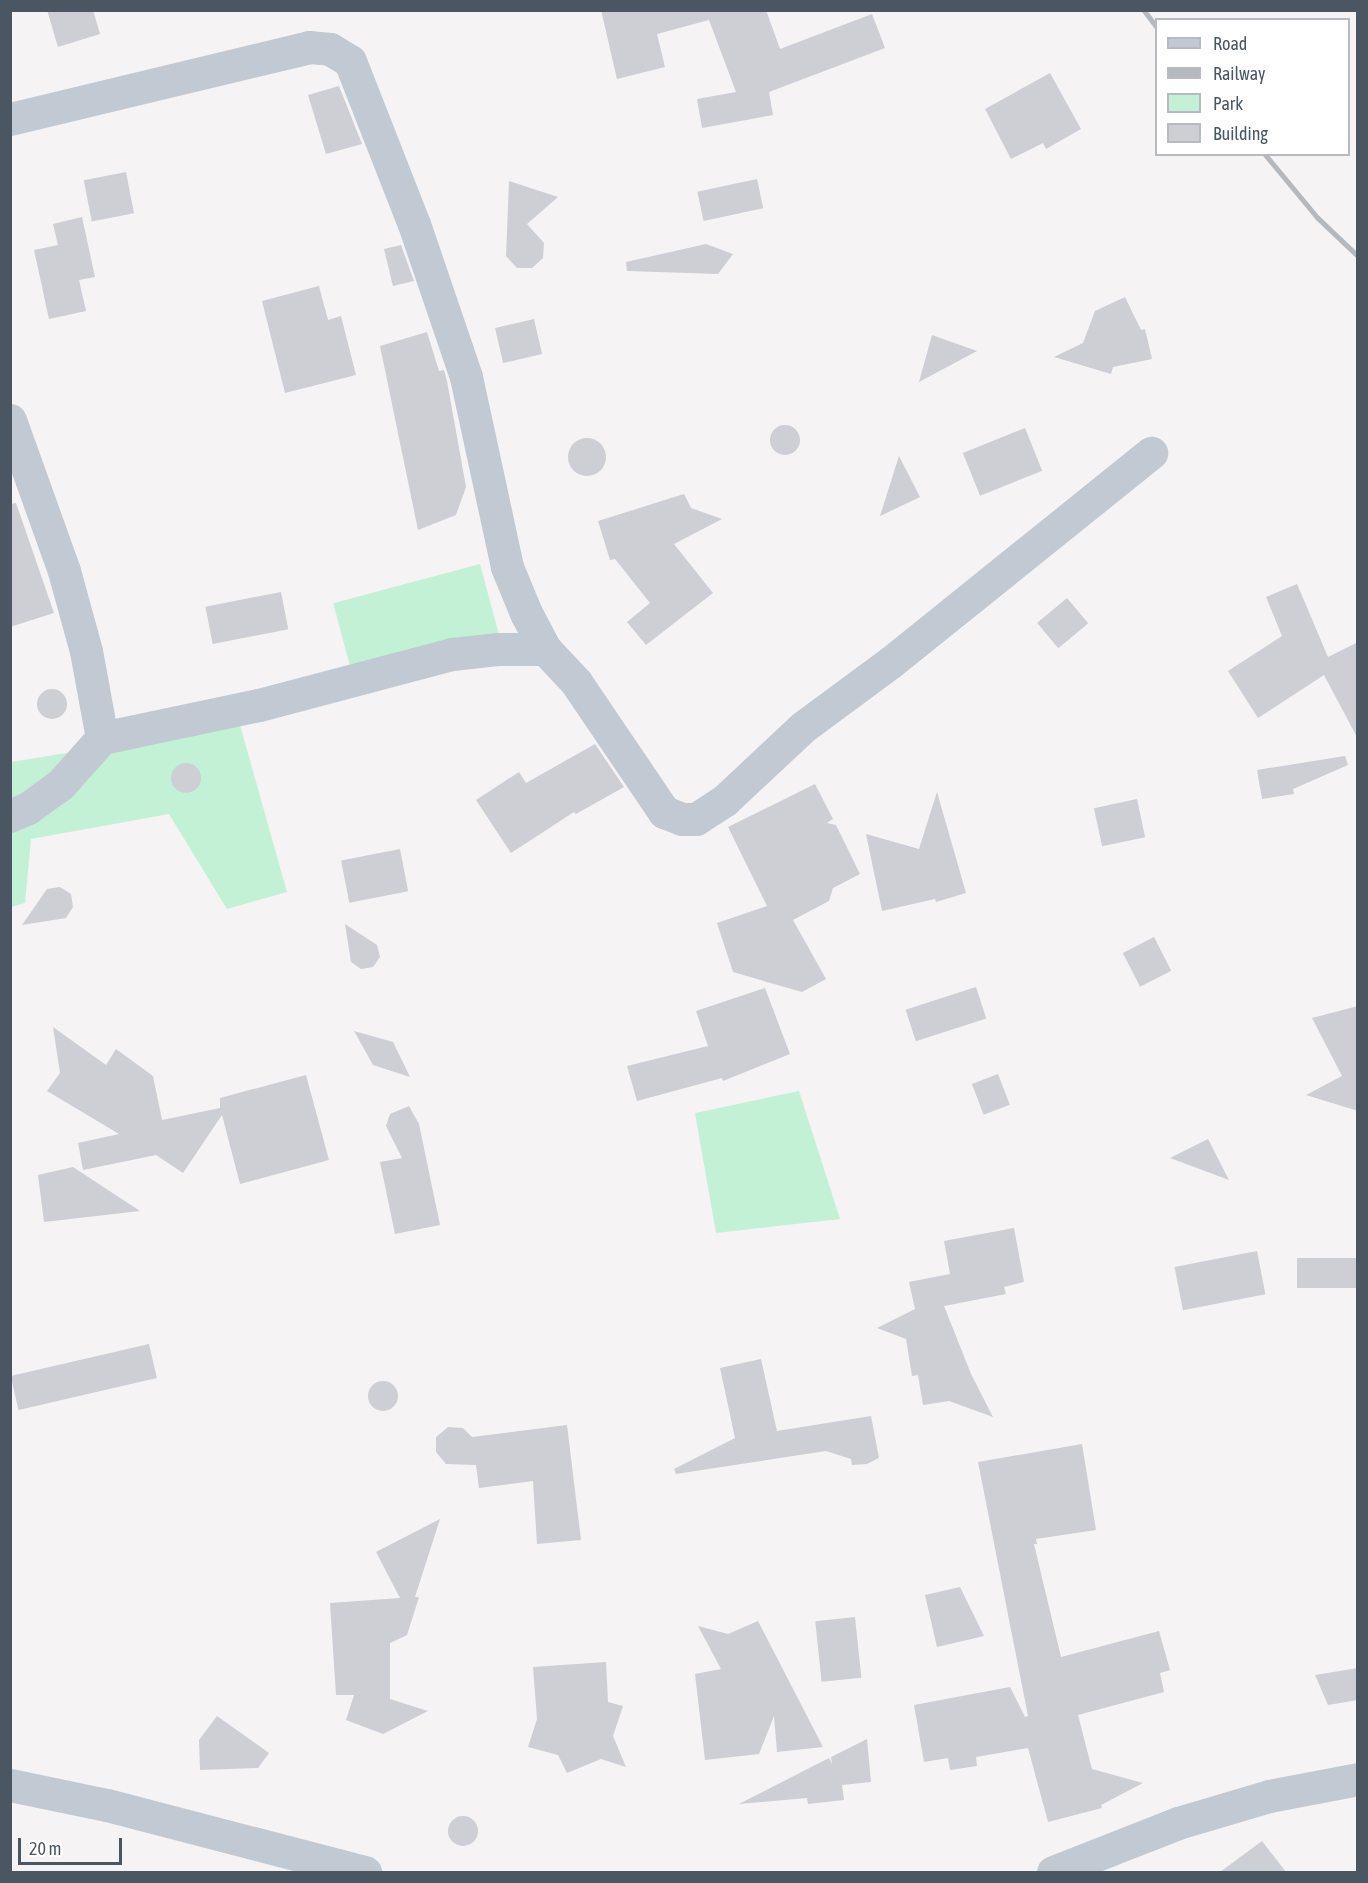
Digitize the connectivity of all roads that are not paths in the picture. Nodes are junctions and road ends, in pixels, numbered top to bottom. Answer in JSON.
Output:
{"nodes":[{"id":1,"x":10,"y":119,"type":"edge"},
{"id":2,"x":10,"y":420,"type":"edge"},
{"id":3,"x":1151,"y":453,"type":"dead end"},
{"id":4,"x":545,"y":649,"type":"junction"},
{"id":5,"x":102,"y":738,"type":"junction"},
{"id":6,"x":10,"y":816,"type":"edge"},
{"id":7,"x":1358,"y":1779,"type":"edge"},
{"id":8,"x":10,"y":1785,"type":"edge"},
{"id":9,"x":365,"y":1872,"type":"edge"},
{"id":10,"x":1053,"y":1872,"type":"edge"}],
"edges":[{"from":1,"to":4,"type":"street"},
{"from":2,"to":5,"type":"street"},
{"from":3,"to":4,"type":"street"},
{"from":4,"to":5,"type":"street"},
{"from":5,"to":6,"type":"street"},
{"from":7,"to":10,"type":"street"},
{"from":8,"to":9,"type":"street"}]}
